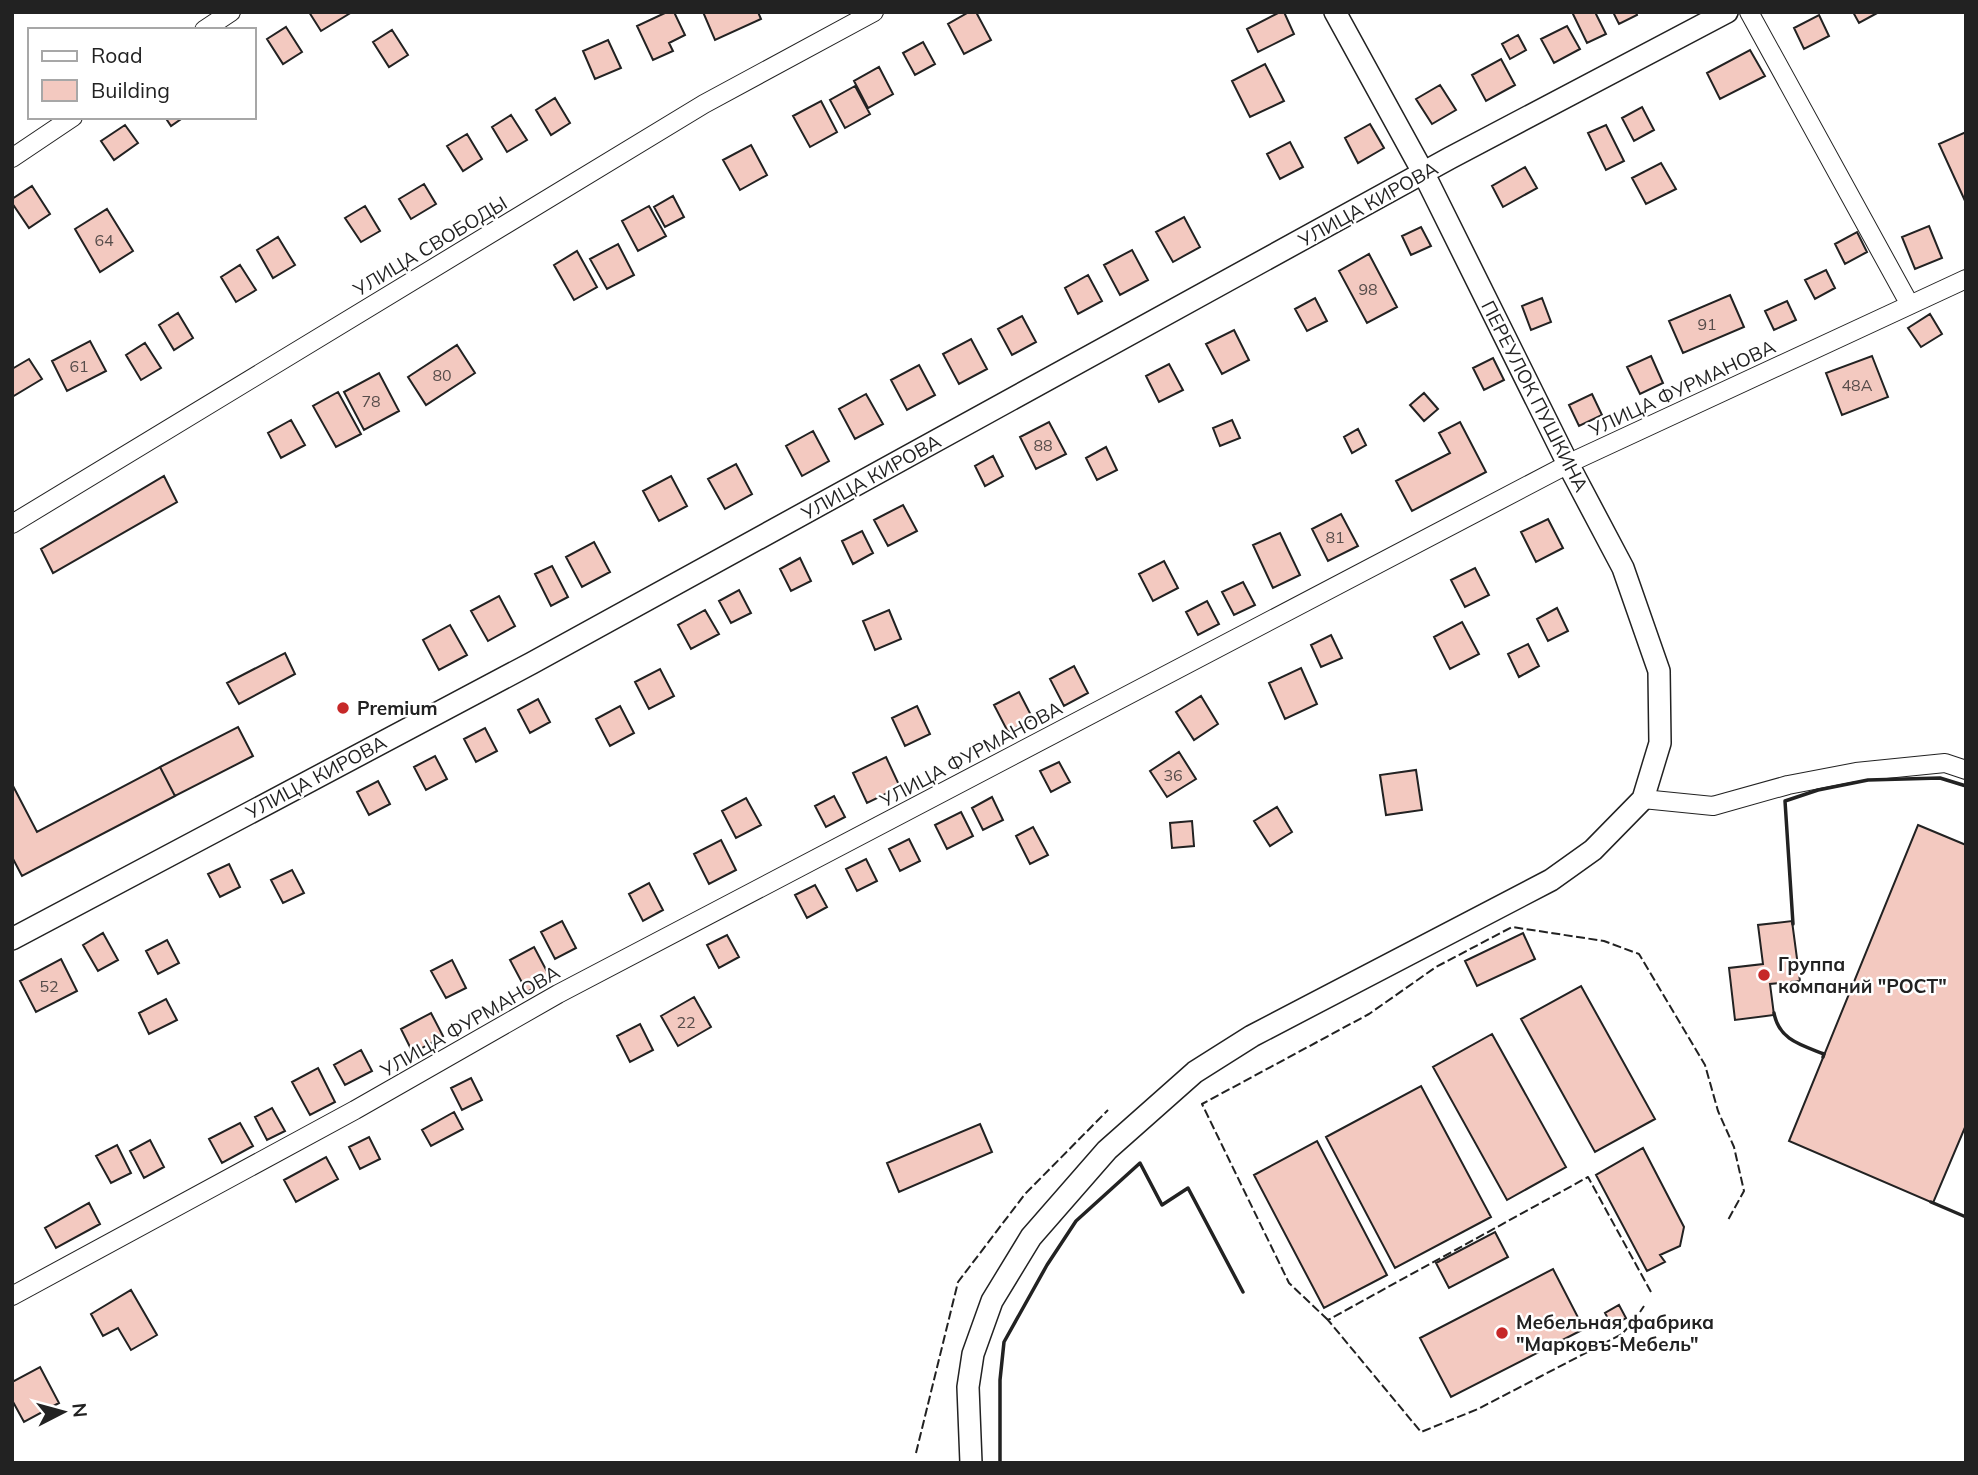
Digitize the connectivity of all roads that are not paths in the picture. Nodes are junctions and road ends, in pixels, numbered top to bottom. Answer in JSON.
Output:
{"nodes":[{"id":1,"x":231,"y":12,"type":"edge"},
{"id":2,"x":874,"y":12,"type":"edge"},
{"id":3,"x":1335,"y":12,"type":"edge"},
{"id":4,"x":1727,"y":12,"type":"edge"},
{"id":5,"x":1749,"y":12,"type":"edge"},
{"id":6,"x":207,"y":28,"type":"edge"},
{"id":7,"x":70,"y":119,"type":"edge"},
{"id":8,"x":12,"y":158,"type":"edge"},
{"id":9,"x":1424,"y":174,"type":"junction"},
{"id":10,"x":1966,"y":279,"type":"edge"},
{"id":11,"x":1910,"y":305,"type":"junction"},
{"id":12,"x":1569,"y":466,"type":"junction"},
{"id":13,"x":12,"y":524,"type":"edge"},
{"id":14,"x":1966,"y":770,"type":"edge"},
{"id":15,"x":1643,"y":799,"type":"junction"},
{"id":16,"x":12,"y":939,"type":"edge"},
{"id":17,"x":12,"y":1296,"type":"edge"},
{"id":18,"x":971,"y":1463,"type":"edge"}],
"edges":[{"from":1,"to":6,"type":"street"},
{"from":2,"to":13,"type":"street","name":"УЛИЦА СВОБОДЫ"},
{"from":3,"to":9,"type":"street","name":"ПЕРЕУЛОК ПУШКИНА"},
{"from":4,"to":9,"type":"street","name":"УЛИЦА КИРОВА"},
{"from":5,"to":11,"type":"street"},
{"from":7,"to":8,"type":"street"},
{"from":9,"to":12,"type":"street","name":"ПЕРЕУЛОК ПУШКИНА"},
{"from":9,"to":16,"type":"street","name":"УЛИЦА КИРОВА"},
{"from":10,"to":11,"type":"street","name":"УЛИЦА ФУРМАНОВА"},
{"from":11,"to":12,"type":"street","name":"УЛИЦА ФУРМАНОВА"},
{"from":12,"to":15,"type":"street","name":"ПЕРЕУЛОК ПУШКИНА"},
{"from":12,"to":17,"type":"street","name":"УЛИЦА ФУРМАНОВА"},
{"from":14,"to":15,"type":"street"},
{"from":15,"to":18,"type":"street"}]}
